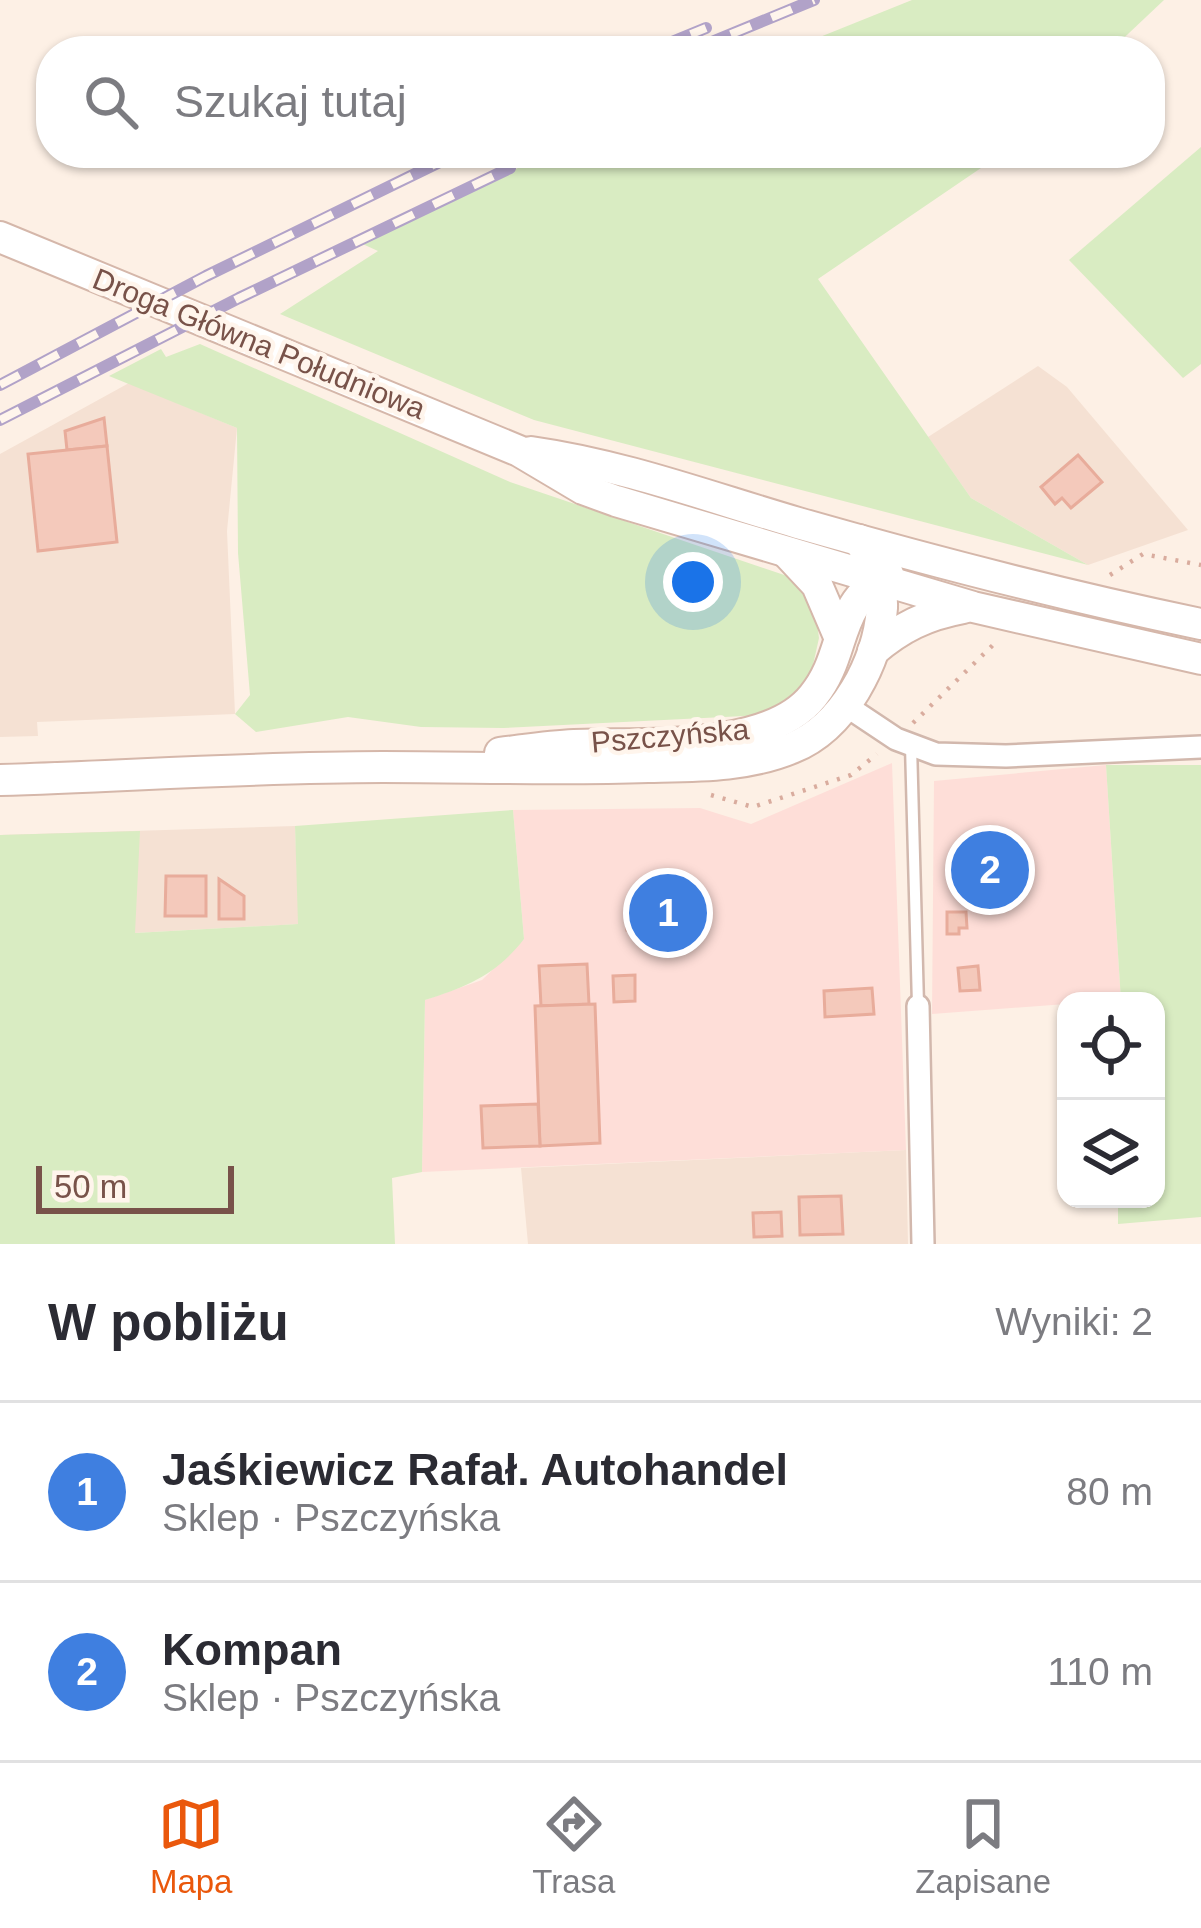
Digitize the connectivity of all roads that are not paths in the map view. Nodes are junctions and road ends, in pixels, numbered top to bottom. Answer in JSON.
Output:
{"nodes":[{"id":1,"x":0,"y":237,"type":"edge"},
{"id":2,"x":519,"y":451,"type":"junction"},
{"id":3,"x":859,"y":540,"type":"junction"},
{"id":4,"x":788,"y":554,"type":"junction"},
{"id":5,"x":919,"y":557,"type":"junction"},
{"id":6,"x":877,"y":580,"type":"junction"},
{"id":7,"x":973,"y":607,"type":"junction"},
{"id":8,"x":1201,"y":623,"type":"edge"},
{"id":9,"x":838,"y":634,"type":"junction"},
{"id":10,"x":873,"y":652,"type":"junction"},
{"id":11,"x":1201,"y":659,"type":"edge"},
{"id":12,"x":845,"y":705,"type":"junction"},
{"id":13,"x":911,"y":745,"type":"junction"},
{"id":14,"x":1201,"y":747,"type":"edge"},
{"id":15,"x":381,"y":767,"type":"junction"},
{"id":16,"x":0,"y":780,"type":"edge"},
{"id":17,"x":918,"y":1006,"type":"joint"},
{"id":18,"x":923,"y":1244,"type":"edge"}],
"edges":[{"from":1,"to":2,"type":"main road","name":"Droga Główna Południowa"},
{"from":2,"to":3,"type":"main road","name":"Droga Główna Południowa"},
{"from":2,"to":4,"type":"main road","name":"Droga Główna Południowa"},
{"from":3,"to":5,"type":"main road","name":"Droga Główna Południowa"},
{"from":3,"to":6,"type":"main road"},
{"from":4,"to":6,"type":"main road","name":"Droga Główna Południowa"},
{"from":4,"to":9,"type":"main road"},
{"from":5,"to":6,"type":"main road","name":"Pszczyńska"},
{"from":5,"to":8,"type":"main road"},
{"from":6,"to":7,"type":"main road","name":"Pszczyńska"},
{"from":6,"to":9,"type":"main road","name":"Pszczyńska"},
{"from":6,"to":10,"type":"main road","name":"Pszczyńska"},
{"from":7,"to":10,"type":"main road","name":"Pszczyńska"},
{"from":7,"to":11,"type":"main road","name":"Pszczyńska"},
{"from":9,"to":15,"type":"main road","name":"Pszczyńska"},
{"from":10,"to":12,"type":"main road","name":"Pszczyńska"},
{"from":12,"to":13,"type":"street"},
{"from":12,"to":15,"type":"main road","name":"Pszczyńska"},
{"from":13,"to":14,"type":"street"},
{"from":13,"to":17,"type":"lane"},
{"from":15,"to":16,"type":"main road","name":"Pszczyńska"},
{"from":17,"to":18,"type":"street"}]}
